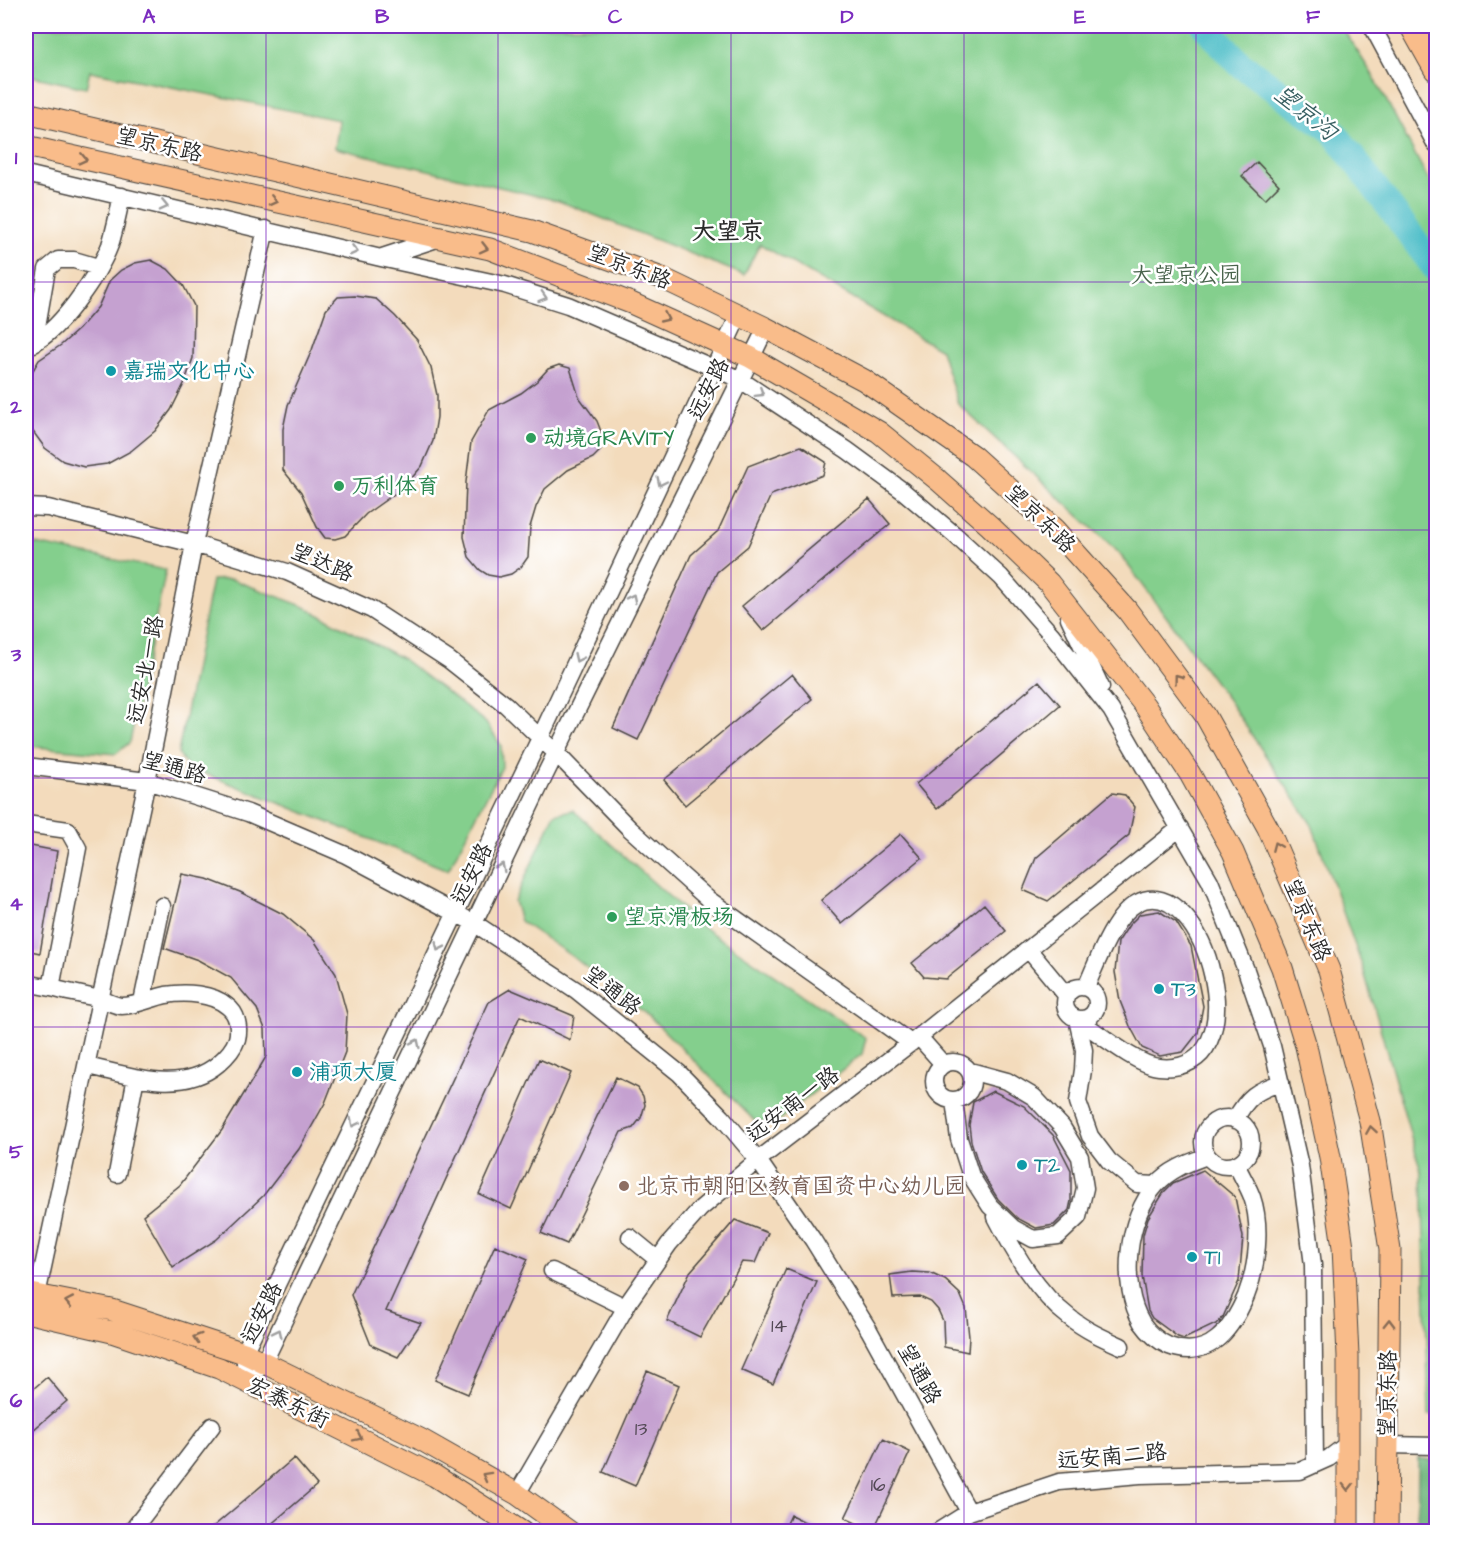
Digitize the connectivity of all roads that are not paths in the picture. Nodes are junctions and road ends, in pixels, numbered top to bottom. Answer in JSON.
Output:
{"nodes":[{"id":1,"x":1372,"y":26,"type":"edge"},
{"id":2,"x":1412,"y":26,"type":"edge"},
{"id":3,"x":1437,"y":69,"type":"edge"},
{"id":4,"x":26,"y":113,"type":"edge"},
{"id":5,"x":1437,"y":145,"type":"edge"},
{"id":6,"x":26,"y":146,"type":"edge"},
{"id":7,"x":26,"y":174,"type":"edge"},
{"id":8,"x":122,"y":196,"type":"junction"},
{"id":9,"x":266,"y":229,"type":"junction"},
{"id":10,"x":440,"y":238,"type":"junction"},
{"id":11,"x":381,"y":258,"type":"junction"},
{"id":12,"x":98,"y":267,"type":"junction"},
{"id":13,"x":739,"y":315,"type":"junction"},
{"id":14,"x":766,"y":328,"type":"junction"},
{"id":15,"x":30,"y":345,"type":"edge"},
{"id":16,"x":725,"y":346,"type":"junction"},
{"id":17,"x":750,"y":357,"type":"junction"},
{"id":18,"x":715,"y":368,"type":"junction"},
{"id":19,"x":739,"y":379,"type":"junction"},
{"id":20,"x":26,"y":507,"type":"edge"},
{"id":21,"x":194,"y":544,"type":"junction"},
{"id":22,"x":1060,"y":598,"type":"junction"},
{"id":23,"x":1111,"y":710,"type":"junction"},
{"id":24,"x":540,"y":738,"type":"junction"},
{"id":25,"x":556,"y":753,"type":"junction"},
{"id":26,"x":26,"y":766,"type":"edge"},
{"id":27,"x":147,"y":781,"type":"junction"},
{"id":28,"x":26,"y":824,"type":"edge"},
{"id":29,"x":1180,"y":828,"type":"junction"},
{"id":30,"x":162,"y":906,"type":"dead end"},
{"id":31,"x":455,"y":913,"type":"junction"},
{"id":32,"x":474,"y":923,"type":"junction"},
{"id":33,"x":1028,"y":949,"type":"junction"},
{"id":34,"x":26,"y":983,"type":"edge"},
{"id":35,"x":1086,"y":987,"type":"junction"},
{"id":36,"x":51,"y":988,"type":"junction"},
{"id":37,"x":1066,"y":995,"type":"junction"},
{"id":38,"x":101,"y":999,"type":"junction"},
{"id":39,"x":142,"y":1002,"type":"junction"},
{"id":40,"x":1077,"y":1019,"type":"junction"},
{"id":41,"x":915,"y":1040,"type":"junction"},
{"id":42,"x":943,"y":1064,"type":"junction"},
{"id":43,"x":87,"y":1066,"type":"junction"},
{"id":44,"x":970,"y":1071,"type":"junction"},
{"id":45,"x":136,"y":1077,"type":"junction"},
{"id":46,"x":1281,"y":1083,"type":"junction"},
{"id":47,"x":954,"y":1100,"type":"junction"},
{"id":48,"x":1234,"y":1120,"type":"junction"},
{"id":49,"x":1090,"y":1136,"type":"junction"},
{"id":50,"x":1074,"y":1147,"type":"junction"},
{"id":51,"x":1207,"y":1156,"type":"junction"},
{"id":52,"x":758,"y":1160,"type":"junction"},
{"id":53,"x":1236,"y":1164,"type":"junction"},
{"id":54,"x":117,"y":1174,"type":"dead end"},
{"id":55,"x":1156,"y":1185,"type":"junction"},
{"id":56,"x":990,"y":1206,"type":"junction"},
{"id":57,"x":630,"y":1237,"type":"dead end"},
{"id":58,"x":658,"y":1260,"type":"junction"},
{"id":59,"x":552,"y":1271,"type":"dead end"},
{"id":60,"x":31,"y":1304,"type":"edge"},
{"id":61,"x":625,"y":1307,"type":"junction"},
{"id":62,"x":1121,"y":1346,"type":"dead end"},
{"id":63,"x":244,"y":1353,"type":"junction"},
{"id":64,"x":264,"y":1362,"type":"junction"},
{"id":65,"x":247,"y":1382,"type":"junction"},
{"id":66,"x":212,"y":1426,"type":"dead end"},
{"id":67,"x":1349,"y":1443,"type":"junction"},
{"id":68,"x":1388,"y":1445,"type":"junction"},
{"id":69,"x":1437,"y":1446,"type":"edge"},
{"id":70,"x":1308,"y":1467,"type":"junction"},
{"id":71,"x":517,"y":1494,"type":"junction"},
{"id":72,"x":969,"y":1512,"type":"junction"},
{"id":73,"x":131,"y":1532,"type":"edge"},
{"id":74,"x":522,"y":1532,"type":"edge"},
{"id":75,"x":570,"y":1532,"type":"edge"},
{"id":76,"x":937,"y":1532,"type":"edge"},
{"id":77,"x":1347,"y":1532,"type":"edge"},
{"id":78,"x":1387,"y":1532,"type":"edge"}],
"edges":[{"from":1,"to":5,"type":"street"},
{"from":2,"to":3,"type":"highway"},
{"from":4,"to":13,"type":"main road","name":"望京东路"},
{"from":6,"to":10,"type":"main road","name":"望京东路","one_way":true},
{"from":7,"to":8,"type":"street"},
{"from":8,"to":9,"type":"street","one_way":true},
{"from":8,"to":12,"type":"street"},
{"from":9,"to":11,"type":"street","one_way":true},
{"from":9,"to":21,"type":"street","name":"远安北一路"},
{"from":10,"to":11,"type":"street"},
{"from":10,"to":16,"type":"main road","name":"望京东路","one_way":true},
{"from":11,"to":18,"type":"street","one_way":true},
{"from":12,"to":15,"type":"street"},
{"from":12,"to":15,"type":"street"},
{"from":13,"to":14,"type":"main road","name":"望京东路"},
{"from":13,"to":16,"type":"street","name":"远安路"},
{"from":14,"to":17,"type":"street","name":"远安路"},
{"from":68,"to":14,"type":"main road","name":"望京东路","one_way":true},
{"from":16,"to":17,"type":"main road","name":"望京东路"},
{"from":16,"to":18,"type":"street","name":"远安路"},
{"from":17,"to":19,"type":"street","name":"远安路"},
{"from":17,"to":22,"type":"main road","name":"望京东路"},
{"from":18,"to":19,"type":"street"},
{"from":18,"to":24,"type":"street","name":"远安路","one_way":true},
{"from":19,"to":23,"type":"street","one_way":true},
{"from":25,"to":19,"type":"street","name":"远安路","one_way":true},
{"from":20,"to":21,"type":"street","name":"望达路"},
{"from":21,"to":24,"type":"street","name":"望达路"},
{"from":21,"to":27,"type":"street","name":"远安北一路"},
{"from":22,"to":23,"type":"street"},
{"from":22,"to":67,"type":"main road","name":"望京东路"},
{"from":23,"to":29,"type":"street"},
{"from":24,"to":25,"type":"street","name":"望达路"},
{"from":24,"to":31,"type":"street","name":"远安路"},
{"from":32,"to":25,"type":"street","name":"远安路","one_way":true},
{"from":25,"to":41,"type":"street","name":"望达路"},
{"from":26,"to":27,"type":"street","name":"望通路"},
{"from":27,"to":31,"type":"street","name":"望通路"},
{"from":27,"to":38,"type":"street","name":"远安北一路"},
{"from":28,"to":36,"type":"street"},
{"from":29,"to":33,"type":"street","name":"远安南一路"},
{"from":29,"to":46,"type":"street"},
{"from":30,"to":39,"type":"street"},
{"from":31,"to":32,"type":"street","name":"望通路"},
{"from":31,"to":63,"type":"street","name":"远安路","one_way":true},
{"from":32,"to":52,"type":"street","name":"望通路"},
{"from":64,"to":32,"type":"street","name":"远安路","one_way":true},
{"from":33,"to":37,"type":"street"},
{"from":33,"to":41,"type":"street","name":"远安南一路"},
{"from":34,"to":36,"type":"street"},
{"from":35,"to":37,"type":"street"},
{"from":35,"to":40,"type":"street"},
{"from":35,"to":40,"type":"street"},
{"from":36,"to":38,"type":"street"},
{"from":37,"to":40,"type":"street"},
{"from":38,"to":39,"type":"street"},
{"from":38,"to":43,"type":"street","name":"远安北一路"},
{"from":39,"to":45,"type":"street"},
{"from":40,"to":49,"type":"street"},
{"from":41,"to":42,"type":"street","name":"望达路"},
{"from":41,"to":52,"type":"street","name":"远安南一路"},
{"from":42,"to":44,"type":"street"},
{"from":42,"to":47,"type":"street"},
{"from":43,"to":45,"type":"street"},
{"from":43,"to":60,"type":"street","name":"远安北一路"},
{"from":44,"to":47,"type":"street"},
{"from":44,"to":50,"type":"street"},
{"from":45,"to":54,"type":"street"},
{"from":46,"to":48,"type":"street"},
{"from":46,"to":70,"type":"street"},
{"from":47,"to":56,"type":"street"},
{"from":48,"to":51,"type":"street"},
{"from":48,"to":53,"type":"street"},
{"from":49,"to":50,"type":"street"},
{"from":49,"to":55,"type":"street"},
{"from":50,"to":56,"type":"street"},
{"from":51,"to":53,"type":"street"},
{"from":51,"to":55,"type":"street"},
{"from":52,"to":58,"type":"street","name":"远安南一路"},
{"from":52,"to":72,"type":"street","name":"望通路"},
{"from":53,"to":55,"type":"street"},
{"from":56,"to":62,"type":"street"},
{"from":57,"to":58,"type":"street"},
{"from":58,"to":61,"type":"street","name":"远安南一路"},
{"from":59,"to":61,"type":"street"},
{"from":63,"to":60,"type":"main road","name":"宏泰东街","one_way":true},
{"from":60,"to":65,"type":"main road","name":"宏泰东街"},
{"from":61,"to":71,"type":"street","name":"远安南一路"},
{"from":63,"to":64,"type":"main road","name":"宏泰东街"},
{"from":63,"to":65,"type":"street","name":"远安路"},
{"from":64,"to":65,"type":"street","name":"远安路"},
{"from":71,"to":64,"type":"main road","name":"宏泰东街","one_way":true},
{"from":65,"to":74,"type":"main road","name":"宏泰东街","one_way":true},
{"from":66,"to":73,"type":"street"},
{"from":67,"to":70,"type":"street"},
{"from":67,"to":77,"type":"main road","name":"望京东路","one_way":true},
{"from":68,"to":69,"type":"street"},
{"from":68,"to":78,"type":"main road","name":"望京东路"},
{"from":70,"to":72,"type":"street","name":"远安南二路"},
{"from":71,"to":75,"type":"main road","name":"宏泰东街"},
{"from":72,"to":76,"type":"street","name":"远安南二路"}]}
